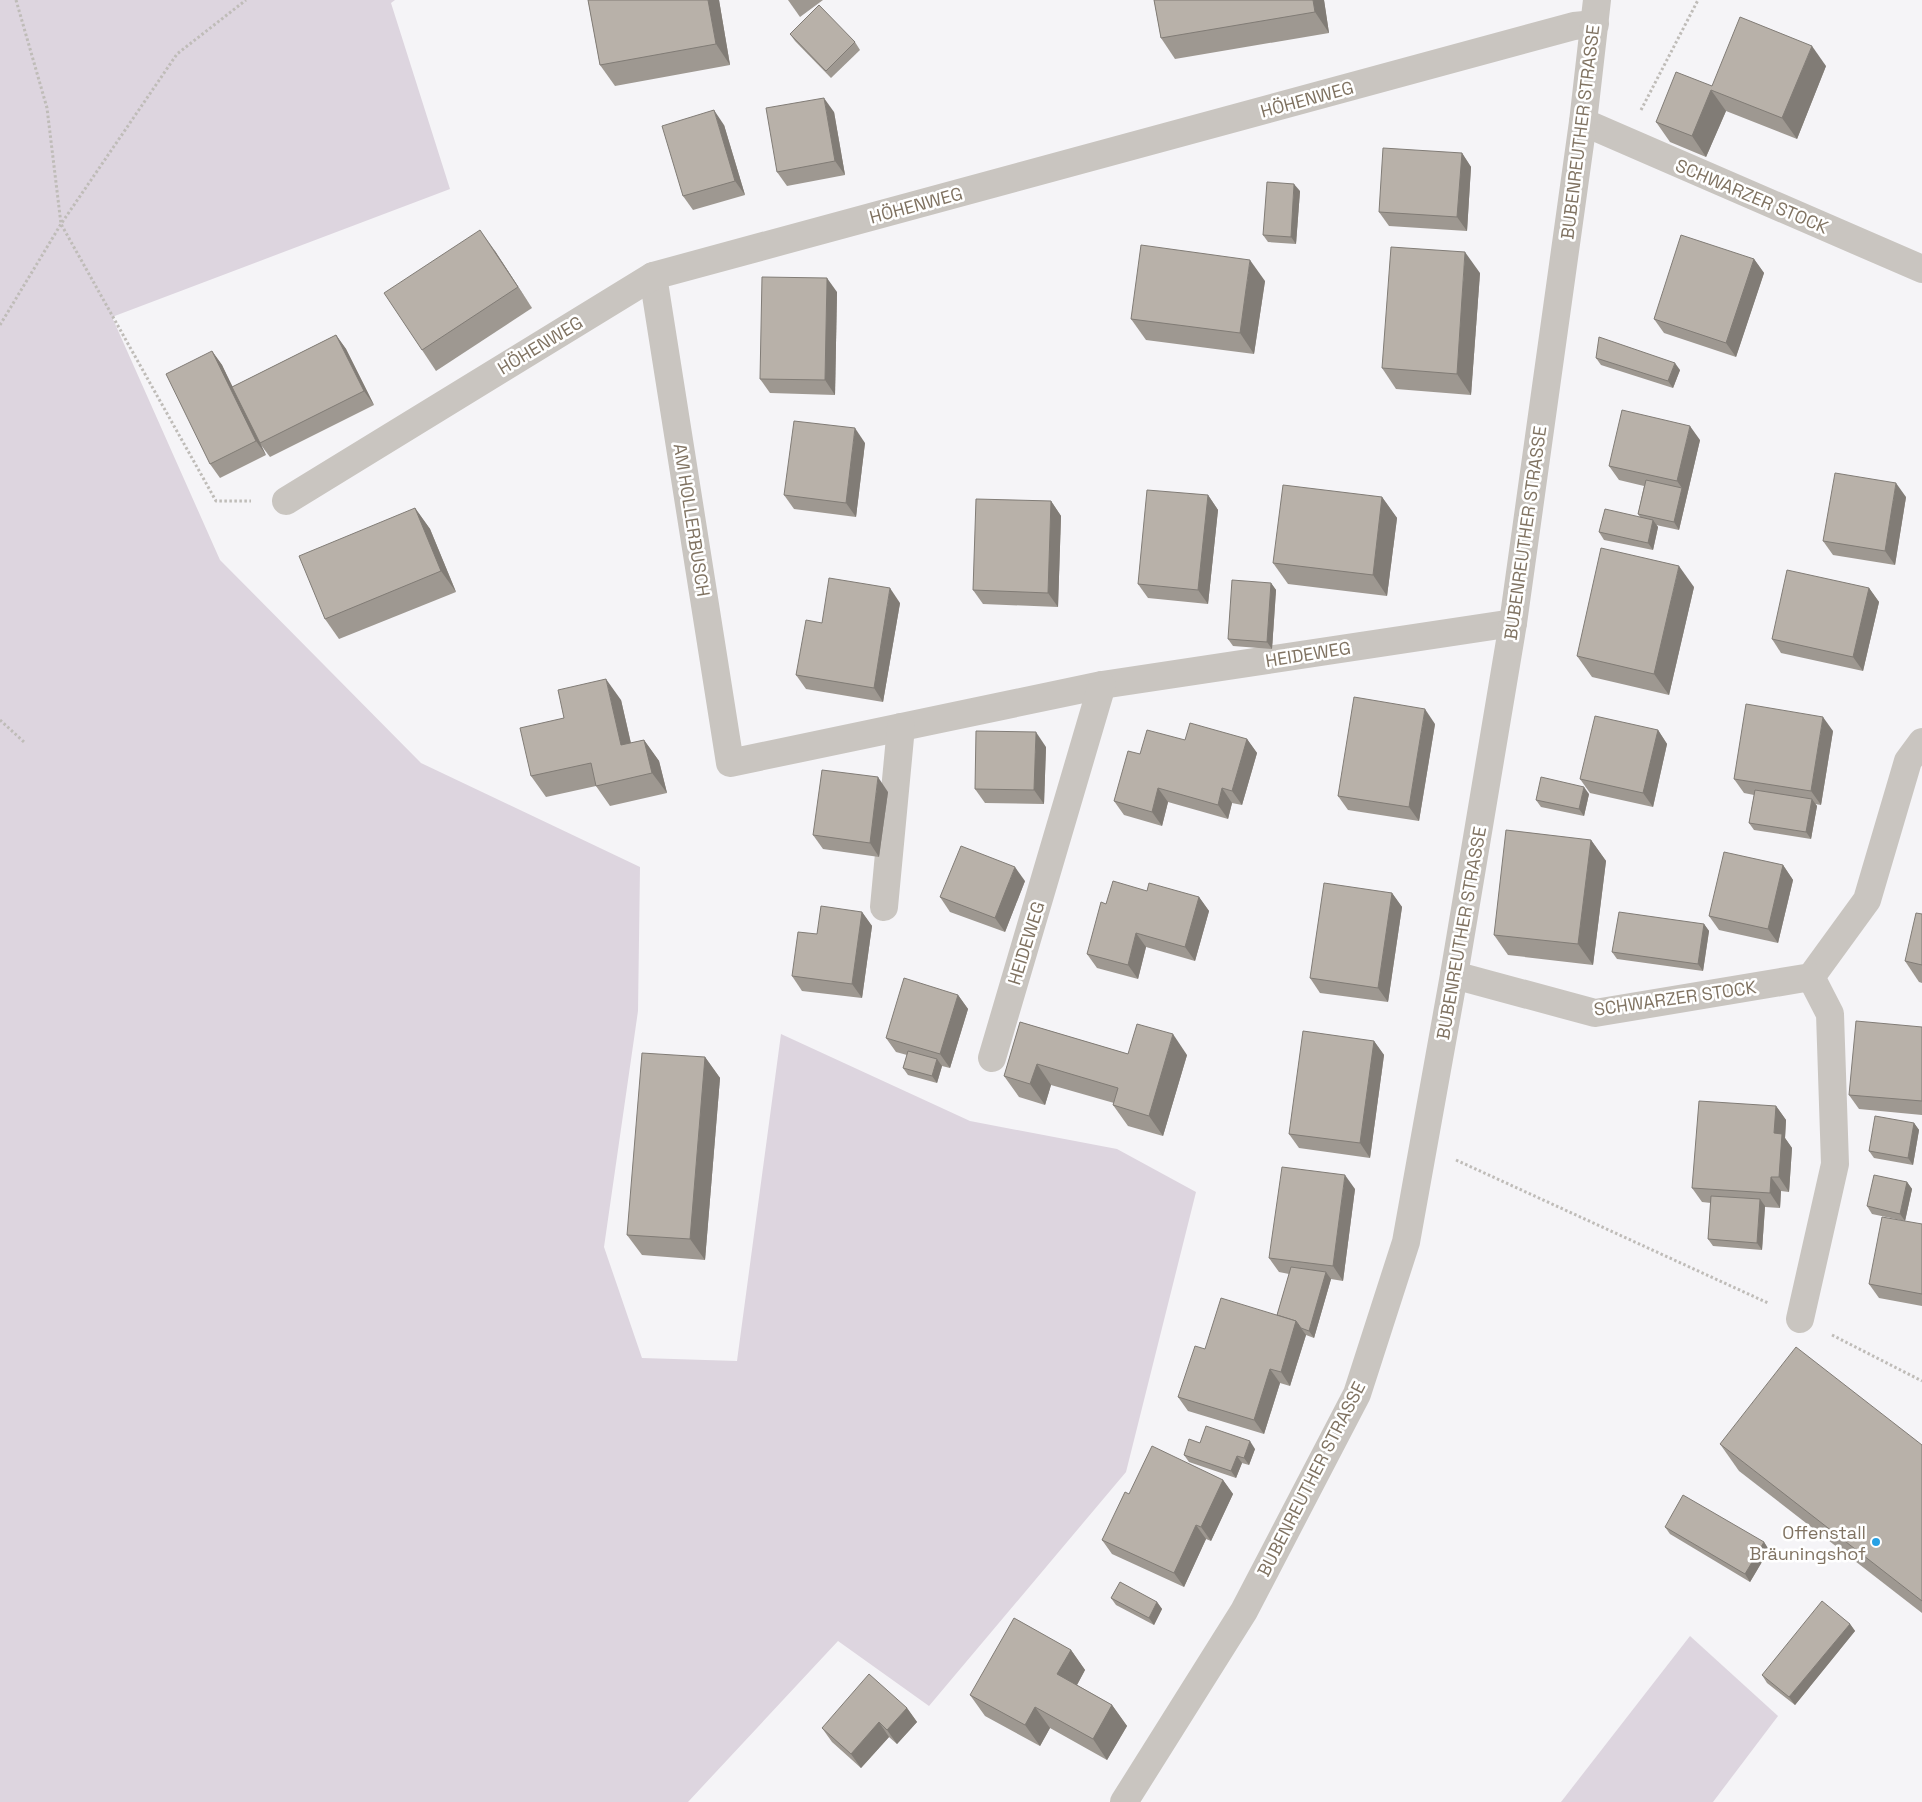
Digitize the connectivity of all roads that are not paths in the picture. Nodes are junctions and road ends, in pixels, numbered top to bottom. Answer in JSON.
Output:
{"nodes":[{"id":1,"x":1596,"y":12,"type":"edge"},
{"id":2,"x":1583,"y":122,"type":"junction"},
{"id":3,"x":1922,"y":269,"type":"edge"},
{"id":4,"x":653,"y":276,"type":"junction"},
{"id":5,"x":286,"y":501,"type":"road end"},
{"id":6,"x":1513,"y":623,"type":"junction"},
{"id":7,"x":1102,"y":685,"type":"junction"},
{"id":8,"x":901,"y":727,"type":"junction"},
{"id":9,"x":1922,"y":742,"type":"edge"},
{"id":10,"x":730,"y":763,"type":"joint"},
{"id":11,"x":884,"y":907,"type":"dead end"},
{"id":12,"x":1454,"y":975,"type":"junction"},
{"id":13,"x":1811,"y":976,"type":"junction"},
{"id":14,"x":992,"y":1058,"type":"dead end"},
{"id":15,"x":1800,"y":1319,"type":"road end"},
{"id":16,"x":1124,"y":1802,"type":"edge"}],
"edges":[{"from":1,"to":2,"type":"street","name":"BUBENREUTHER STRASSE"},
{"from":1,"to":4,"type":"street","name":"HÖHENWEG"},
{"from":2,"to":3,"type":"street","name":"SCHWARZER STOCK"},
{"from":2,"to":6,"type":"street","name":"BUBENREUTHER STRASSE"},
{"from":4,"to":5,"type":"street","name":"HÖHENWEG"},
{"from":4,"to":10,"type":"street","name":"AM HOLLERBUSCH"},
{"from":6,"to":7,"type":"street","name":"HEIDEWEG"},
{"from":6,"to":12,"type":"street","name":"BUBENREUTHER STRASSE"},
{"from":7,"to":8,"type":"street","name":"HEIDEWEG"},
{"from":7,"to":14,"type":"street","name":"HEIDEWEG"},
{"from":8,"to":10,"type":"street","name":"HEIDEWEG"},
{"from":8,"to":11,"type":"street"},
{"from":9,"to":13,"type":"street"},
{"from":12,"to":13,"type":"street","name":"SCHWARZER STOCK"},
{"from":12,"to":16,"type":"street","name":"BUBENREUTHER STRASSE"},
{"from":13,"to":15,"type":"street"}]}
